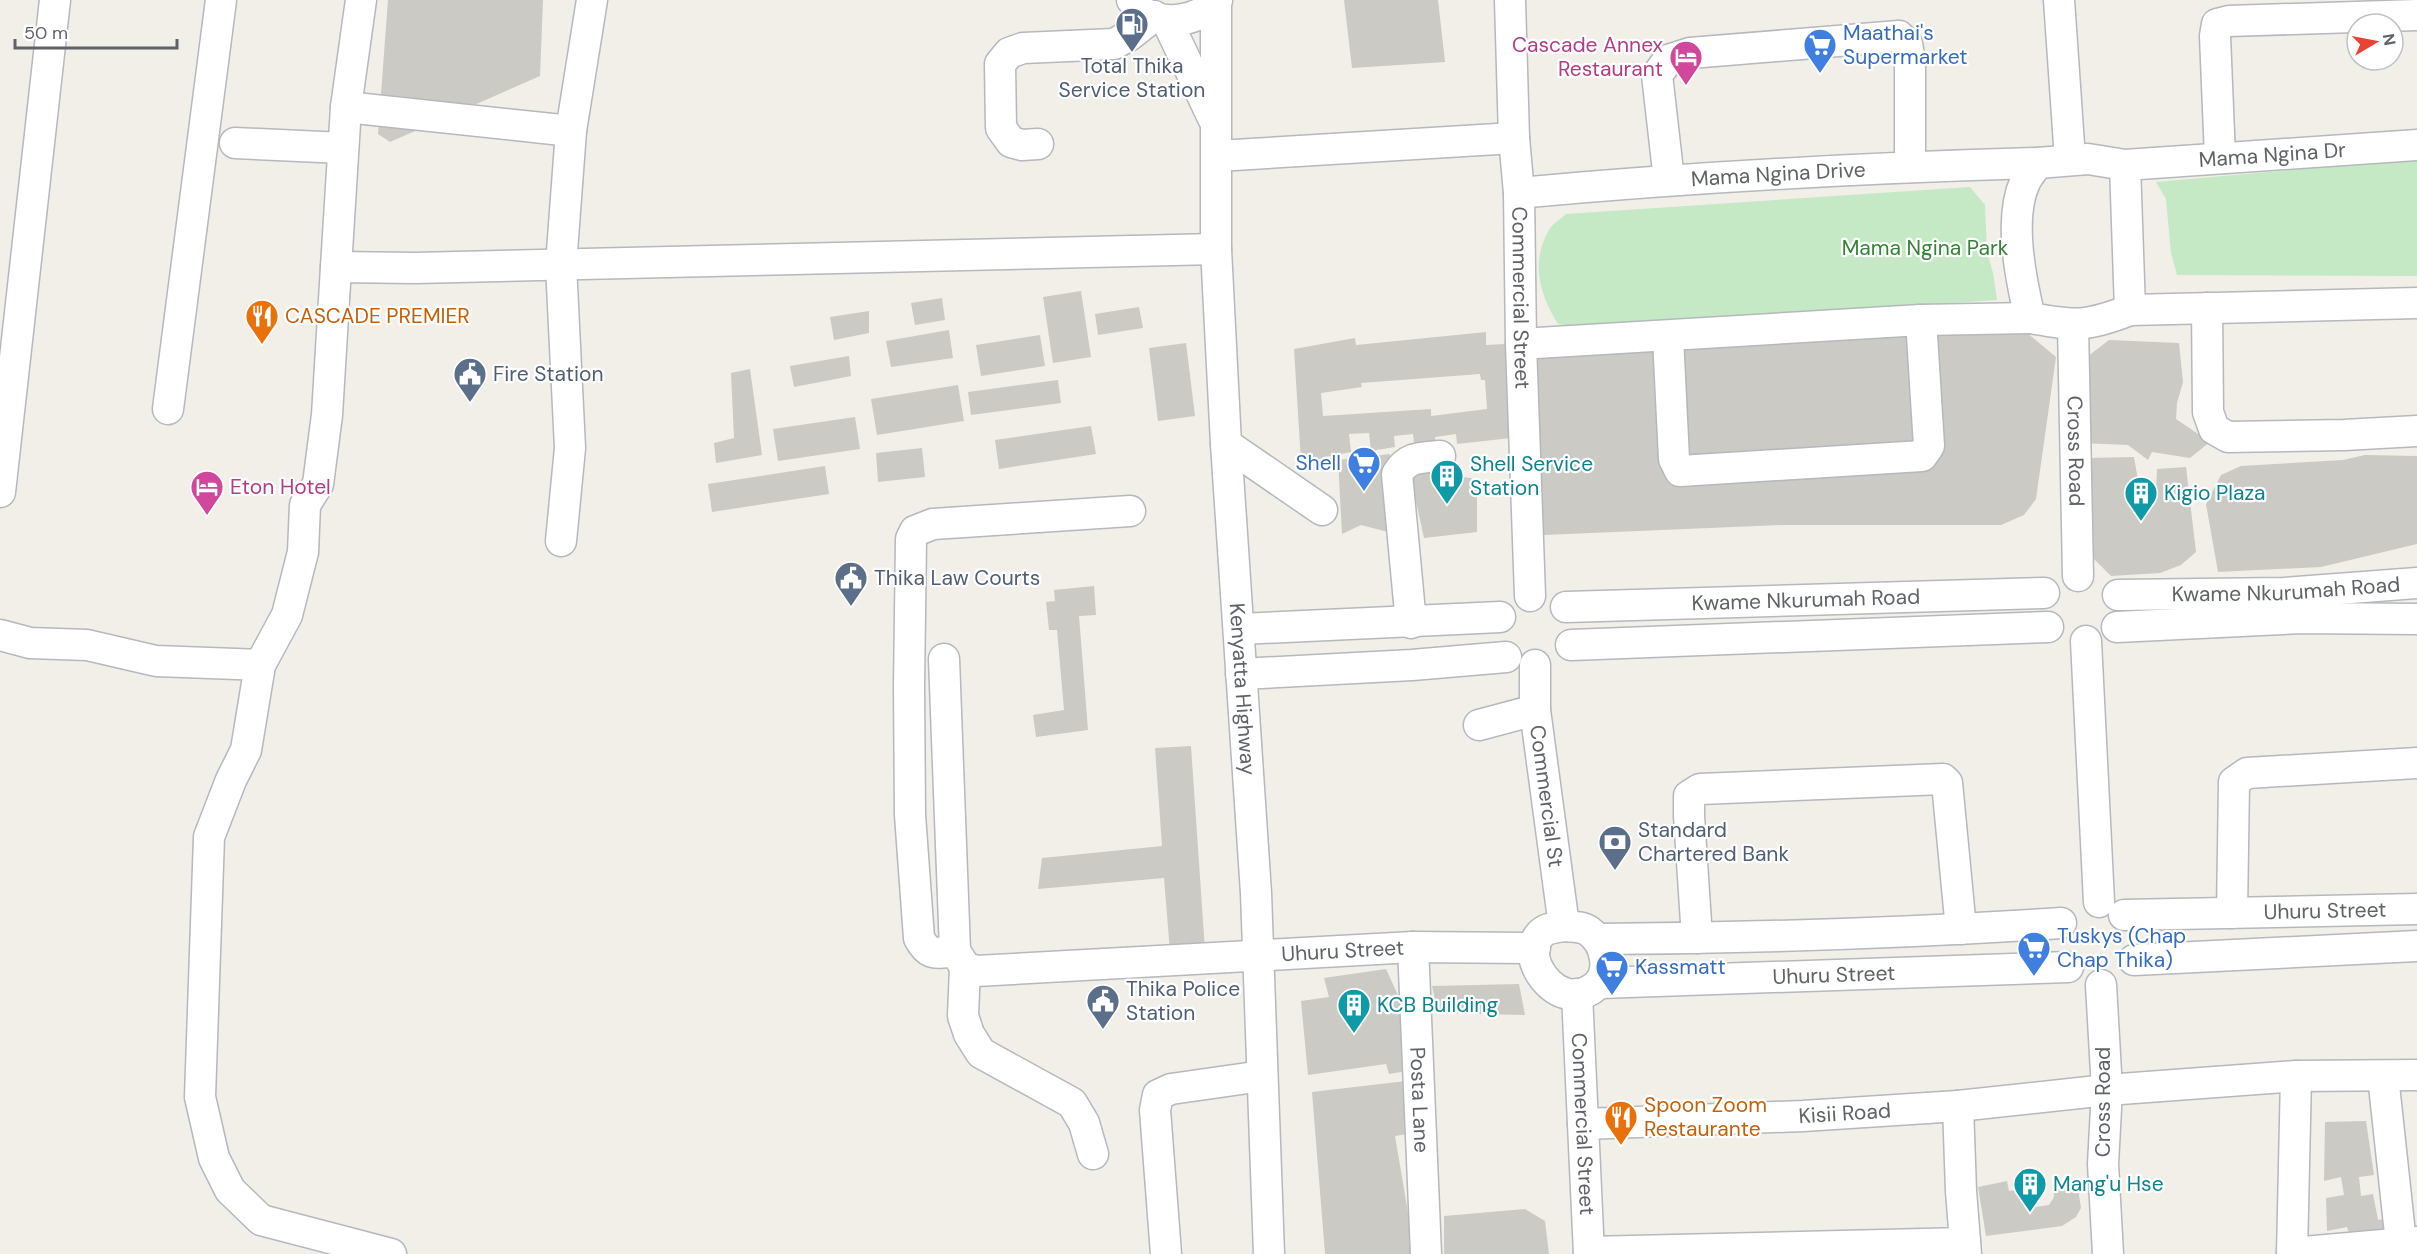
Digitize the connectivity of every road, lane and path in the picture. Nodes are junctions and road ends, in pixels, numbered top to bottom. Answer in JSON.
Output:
{"nodes":[{"id":1,"x":55,"y":0,"type":"edge"},
{"id":2,"x":221,"y":0,"type":"edge"},
{"id":3,"x":361,"y":0,"type":"edge"},
{"id":4,"x":591,"y":0,"type":"edge"},
{"id":5,"x":1510,"y":0,"type":"edge"},
{"id":6,"x":2059,"y":0,"type":"edge"},
{"id":7,"x":1216,"y":1,"type":"edge"},
{"id":8,"x":1151,"y":12,"type":"edge"},
{"id":9,"x":2417,"y":15,"type":"edge"},
{"id":10,"x":346,"y":107,"type":"junction"},
{"id":11,"x":571,"y":131,"type":"junction"},
{"id":12,"x":1514,"y":138,"type":"junction"},
{"id":13,"x":1217,"y":141,"type":"junction"},
{"id":14,"x":235,"y":143,"type":"dead end"},
{"id":15,"x":1038,"y":144,"type":"dead end"},
{"id":16,"x":2417,"y":145,"type":"edge"},
{"id":17,"x":343,"y":148,"type":"junction"},
{"id":18,"x":2220,"y":157,"type":"junction"},
{"id":19,"x":2070,"y":159,"type":"junction"},
{"id":20,"x":2038,"y":163,"type":"junction"},
{"id":21,"x":2125,"y":165,"type":"junction"},
{"id":22,"x":1910,"y":167,"type":"junction"},
{"id":23,"x":1669,"y":180,"type":"junction"},
{"id":24,"x":1519,"y":194,"type":"junction"},
{"id":25,"x":1216,"y":249,"type":"junction"},
{"id":26,"x":561,"y":265,"type":"junction"},
{"id":27,"x":336,"y":267,"type":"junction"},
{"id":28,"x":2417,"y":303,"type":"edge"},
{"id":29,"x":2207,"y":308,"type":"junction"},
{"id":30,"x":2130,"y":310,"type":"junction"},
{"id":31,"x":2030,"y":318,"type":"junction"},
{"id":32,"x":1921,"y":320,"type":"junction"},
{"id":33,"x":2073,"y":325,"type":"junction"},
{"id":34,"x":1668,"y":337,"type":"junction"},
{"id":35,"x":1521,"y":344,"type":"junction"},
{"id":36,"x":168,"y":409,"type":"dead end"},
{"id":37,"x":2417,"y":430,"type":"edge"},
{"id":38,"x":1226,"y":444,"type":"junction"},
{"id":39,"x":1440,"y":456,"type":"dead end"},
{"id":40,"x":0,"y":492,"type":"edge"},
{"id":41,"x":1322,"y":510,"type":"dead end"},
{"id":42,"x":1130,"y":511,"type":"dead end"},
{"id":43,"x":561,"y":541,"type":"dead end"},
{"id":44,"x":2078,"y":576,"type":"junction"},
{"id":45,"x":2417,"y":583,"type":"edge"},
{"id":46,"x":2044,"y":593,"type":"junction"},
{"id":47,"x":2118,"y":595,"type":"junction"},
{"id":48,"x":1530,"y":596,"type":"junction"},
{"id":49,"x":1566,"y":607,"type":"junction"},
{"id":50,"x":1500,"y":617,"type":"junction"},
{"id":51,"x":2417,"y":619,"type":"edge"},
{"id":52,"x":1411,"y":623,"type":"junction"},
{"id":53,"x":2048,"y":627,"type":"junction"},
{"id":54,"x":2117,"y":627,"type":"junction"},
{"id":55,"x":1240,"y":630,"type":"junction"},
{"id":56,"x":0,"y":635,"type":"edge"},
{"id":57,"x":2086,"y":641,"type":"junction"},
{"id":58,"x":1571,"y":645,"type":"junction"},
{"id":59,"x":1506,"y":657,"type":"junction"},
{"id":60,"x":944,"y":659,"type":"dead end"},
{"id":61,"x":260,"y":665,"type":"junction"},
{"id":62,"x":1535,"y":665,"type":"junction"},
{"id":63,"x":1241,"y":674,"type":"junction"},
{"id":64,"x":1535,"y":710,"type":"junction"},
{"id":65,"x":1479,"y":725,"type":"dead end"},
{"id":66,"x":2417,"y":763,"type":"edge"},
{"id":67,"x":2111,"y":909,"type":"junction"},
{"id":68,"x":2417,"y":909,"type":"edge"},
{"id":69,"x":2232,"y":913,"type":"junction"},
{"id":70,"x":2061,"y":922,"type":"junction"},
{"id":71,"x":1564,"y":926,"type":"junction"},
{"id":72,"x":1961,"y":929,"type":"junction"},
{"id":73,"x":1697,"y":938,"type":"junction"},
{"id":74,"x":1597,"y":939,"type":"junction"},
{"id":75,"x":2417,"y":946,"type":"edge"},
{"id":76,"x":1413,"y":947,"type":"junction"},
{"id":77,"x":1535,"y":948,"type":"junction"},
{"id":78,"x":1259,"y":954,"type":"junction"},
{"id":79,"x":960,"y":959,"type":"junction"},
{"id":80,"x":2134,"y":960,"type":"junction"},
{"id":81,"x":2068,"y":967,"type":"junction"},
{"id":82,"x":2101,"y":985,"type":"junction"},
{"id":83,"x":1588,"y":989,"type":"junction"},
{"id":84,"x":2417,"y":1075,"type":"edge"},
{"id":85,"x":1262,"y":1076,"type":"junction"},
{"id":86,"x":2296,"y":1076,"type":"junction"},
{"id":87,"x":2383,"y":1076,"type":"junction"},
{"id":88,"x":2107,"y":1090,"type":"junction"},
{"id":89,"x":1958,"y":1106,"type":"junction"},
{"id":90,"x":1583,"y":1124,"type":"junction"},
{"id":91,"x":1093,"y":1154,"type":"dead end"},
{"id":92,"x":2409,"y":1242,"type":"edge"},
{"id":93,"x":1966,"y":1248,"type":"edge"},
{"id":94,"x":1800,"y":1250,"type":"edge"},
{"id":95,"x":1589,"y":1253,"type":"edge"},
{"id":96,"x":2292,"y":1253,"type":"edge"},
{"id":97,"x":391,"y":1254,"type":"edge"},
{"id":98,"x":1166,"y":1254,"type":"edge"},
{"id":99,"x":1269,"y":1254,"type":"edge"},
{"id":100,"x":1426,"y":1254,"type":"edge"},
{"id":101,"x":2108,"y":1254,"type":"edge"}],
"edges":[{"from":1,"to":40,"type":"street"},
{"from":2,"to":36,"type":"street"},
{"from":3,"to":10,"type":"street"},
{"from":4,"to":11,"type":"street"},
{"from":5,"to":12,"type":"street","name":"Commercial Street"},
{"from":6,"to":19,"type":"street"},
{"from":7,"to":8,"type":"street"},
{"from":7,"to":13,"type":"street","name":"Kenyatta Highway"},
{"from":8,"to":13,"type":"street","name":"Kenyatta Highway"},
{"from":8,"to":15,"type":"street"},
{"from":9,"to":18,"type":"street"},
{"from":10,"to":11,"type":"street"},
{"from":10,"to":17,"type":"street"},
{"from":11,"to":26,"type":"street"},
{"from":12,"to":13,"type":"street"},
{"from":12,"to":24,"type":"street","name":"Commercial Street"},
{"from":13,"to":25,"type":"street","name":"Kenyatta Highway"},
{"from":14,"to":17,"type":"street"},
{"from":16,"to":18,"type":"street","name":"Mama Ngina Dr"},
{"from":17,"to":27,"type":"street"},
{"from":18,"to":21,"type":"street","name":"Mama Ngina Dr"},
{"from":19,"to":20,"type":"street","name":"Mama Ngina Drive"},
{"from":19,"to":21,"type":"street","name":"Mama Ngina Dr"},
{"from":20,"to":22,"type":"street","name":"Mama Ngina Drive"},
{"from":20,"to":31,"type":"street"},
{"from":21,"to":30,"type":"street"},
{"from":22,"to":23,"type":"street","name":"Mama Ngina Drive"},
{"from":22,"to":23,"type":"street"},
{"from":23,"to":24,"type":"street","name":"Mama Ngina Drive"},
{"from":24,"to":35,"type":"street","name":"Commercial Street"},
{"from":25,"to":26,"type":"street"},
{"from":25,"to":38,"type":"street","name":"Kenyatta Highway"},
{"from":26,"to":27,"type":"street"},
{"from":26,"to":43,"type":"street"},
{"from":27,"to":61,"type":"street"},
{"from":28,"to":29,"type":"street"},
{"from":29,"to":30,"type":"street"},
{"from":29,"to":37,"type":"street"},
{"from":30,"to":33,"type":"street"},
{"from":31,"to":32,"type":"street"},
{"from":31,"to":33,"type":"street"},
{"from":32,"to":34,"type":"street"},
{"from":32,"to":34,"type":"street"},
{"from":33,"to":44,"type":"street","name":"Cross Road"},
{"from":34,"to":35,"type":"street"},
{"from":35,"to":48,"type":"street","name":"Commercial Street"},
{"from":38,"to":41,"type":"street"},
{"from":38,"to":55,"type":"street","name":"Kenyatta Highway"},
{"from":39,"to":52,"type":"street"},
{"from":42,"to":79,"type":"street","name":"Uhuru Street"},
{"from":44,"to":46,"type":"street"},
{"from":44,"to":47,"type":"street"},
{"from":45,"to":47,"type":"street","name":"Kwame Nkurumah Road"},
{"from":46,"to":49,"type":"street","name":"Kwame Nkurumah Road"},
{"from":46,"to":53,"type":"street"},
{"from":47,"to":54,"type":"street"},
{"from":48,"to":49,"type":"street"},
{"from":48,"to":50,"type":"street"},
{"from":49,"to":58,"type":"street"},
{"from":50,"to":52,"type":"street"},
{"from":50,"to":59,"type":"street"},
{"from":51,"to":54,"type":"street","name":"Kwame Nkurumah Road"},
{"from":52,"to":55,"type":"street"},
{"from":53,"to":57,"type":"street"},
{"from":53,"to":58,"type":"street","name":"Kwame Nkurumah Road"},
{"from":54,"to":57,"type":"street"},
{"from":55,"to":63,"type":"street","name":"Kenyatta Highway"},
{"from":56,"to":61,"type":"street"},
{"from":57,"to":67,"type":"street"},
{"from":58,"to":62,"type":"street"},
{"from":59,"to":62,"type":"street"},
{"from":59,"to":63,"type":"street"},
{"from":60,"to":79,"type":"street"},
{"from":61,"to":97,"type":"street"},
{"from":62,"to":64,"type":"street","name":"Commercial St"},
{"from":63,"to":78,"type":"street","name":"Kenyatta Highway"},
{"from":64,"to":65,"type":"street"},
{"from":64,"to":71,"type":"street","name":"Commercial St"},
{"from":66,"to":69,"type":"street"},
{"from":67,"to":69,"type":"street","name":"Uhuru Street"},
{"from":67,"to":70,"type":"street"},
{"from":67,"to":80,"type":"street"},
{"from":68,"to":69,"type":"street","name":"Uhuru Street"},
{"from":70,"to":72,"type":"street","name":"Uhuru Street"},
{"from":70,"to":81,"type":"street"},
{"from":71,"to":74,"type":"street"},
{"from":71,"to":77,"type":"street"},
{"from":72,"to":73,"type":"street","name":"Uhuru Street"},
{"from":72,"to":73,"type":"street"},
{"from":73,"to":74,"type":"street","name":"Uhuru Street"},
{"from":74,"to":83,"type":"street"},
{"from":75,"to":80,"type":"street","name":"Uhuru Street"},
{"from":76,"to":77,"type":"street","name":"Uhuru Street"},
{"from":76,"to":78,"type":"street","name":"Uhuru Street"},
{"from":76,"to":100,"type":"street","name":"Posta Lane"},
{"from":77,"to":83,"type":"street"},
{"from":78,"to":79,"type":"street","name":"Uhuru Street"},
{"from":78,"to":85,"type":"street","name":"Kenyatta Highway"},
{"from":79,"to":91,"type":"street"},
{"from":80,"to":82,"type":"street"},
{"from":81,"to":82,"type":"street"},
{"from":81,"to":83,"type":"street","name":"Uhuru Street"},
{"from":82,"to":88,"type":"street","name":"Cross Road"},
{"from":83,"to":90,"type":"street","name":"Commercial Street"},
{"from":84,"to":87,"type":"street","name":"Kisii Road"},
{"from":85,"to":98,"type":"street"},
{"from":85,"to":99,"type":"street","name":"Kenyatta Highway"},
{"from":86,"to":87,"type":"street","name":"Kisii Road"},
{"from":86,"to":88,"type":"street","name":"Kisii Road"},
{"from":86,"to":96,"type":"street"},
{"from":87,"to":92,"type":"street"},
{"from":88,"to":89,"type":"street","name":"Kisii Road"},
{"from":88,"to":101,"type":"street","name":"Cross Road"},
{"from":89,"to":90,"type":"street","name":"Kisii Road"},
{"from":89,"to":93,"type":"street"},
{"from":90,"to":95,"type":"street","name":"Commercial Street"},
{"from":92,"to":96,"type":"street"},
{"from":93,"to":94,"type":"street"},
{"from":94,"to":95,"type":"street"}]}
